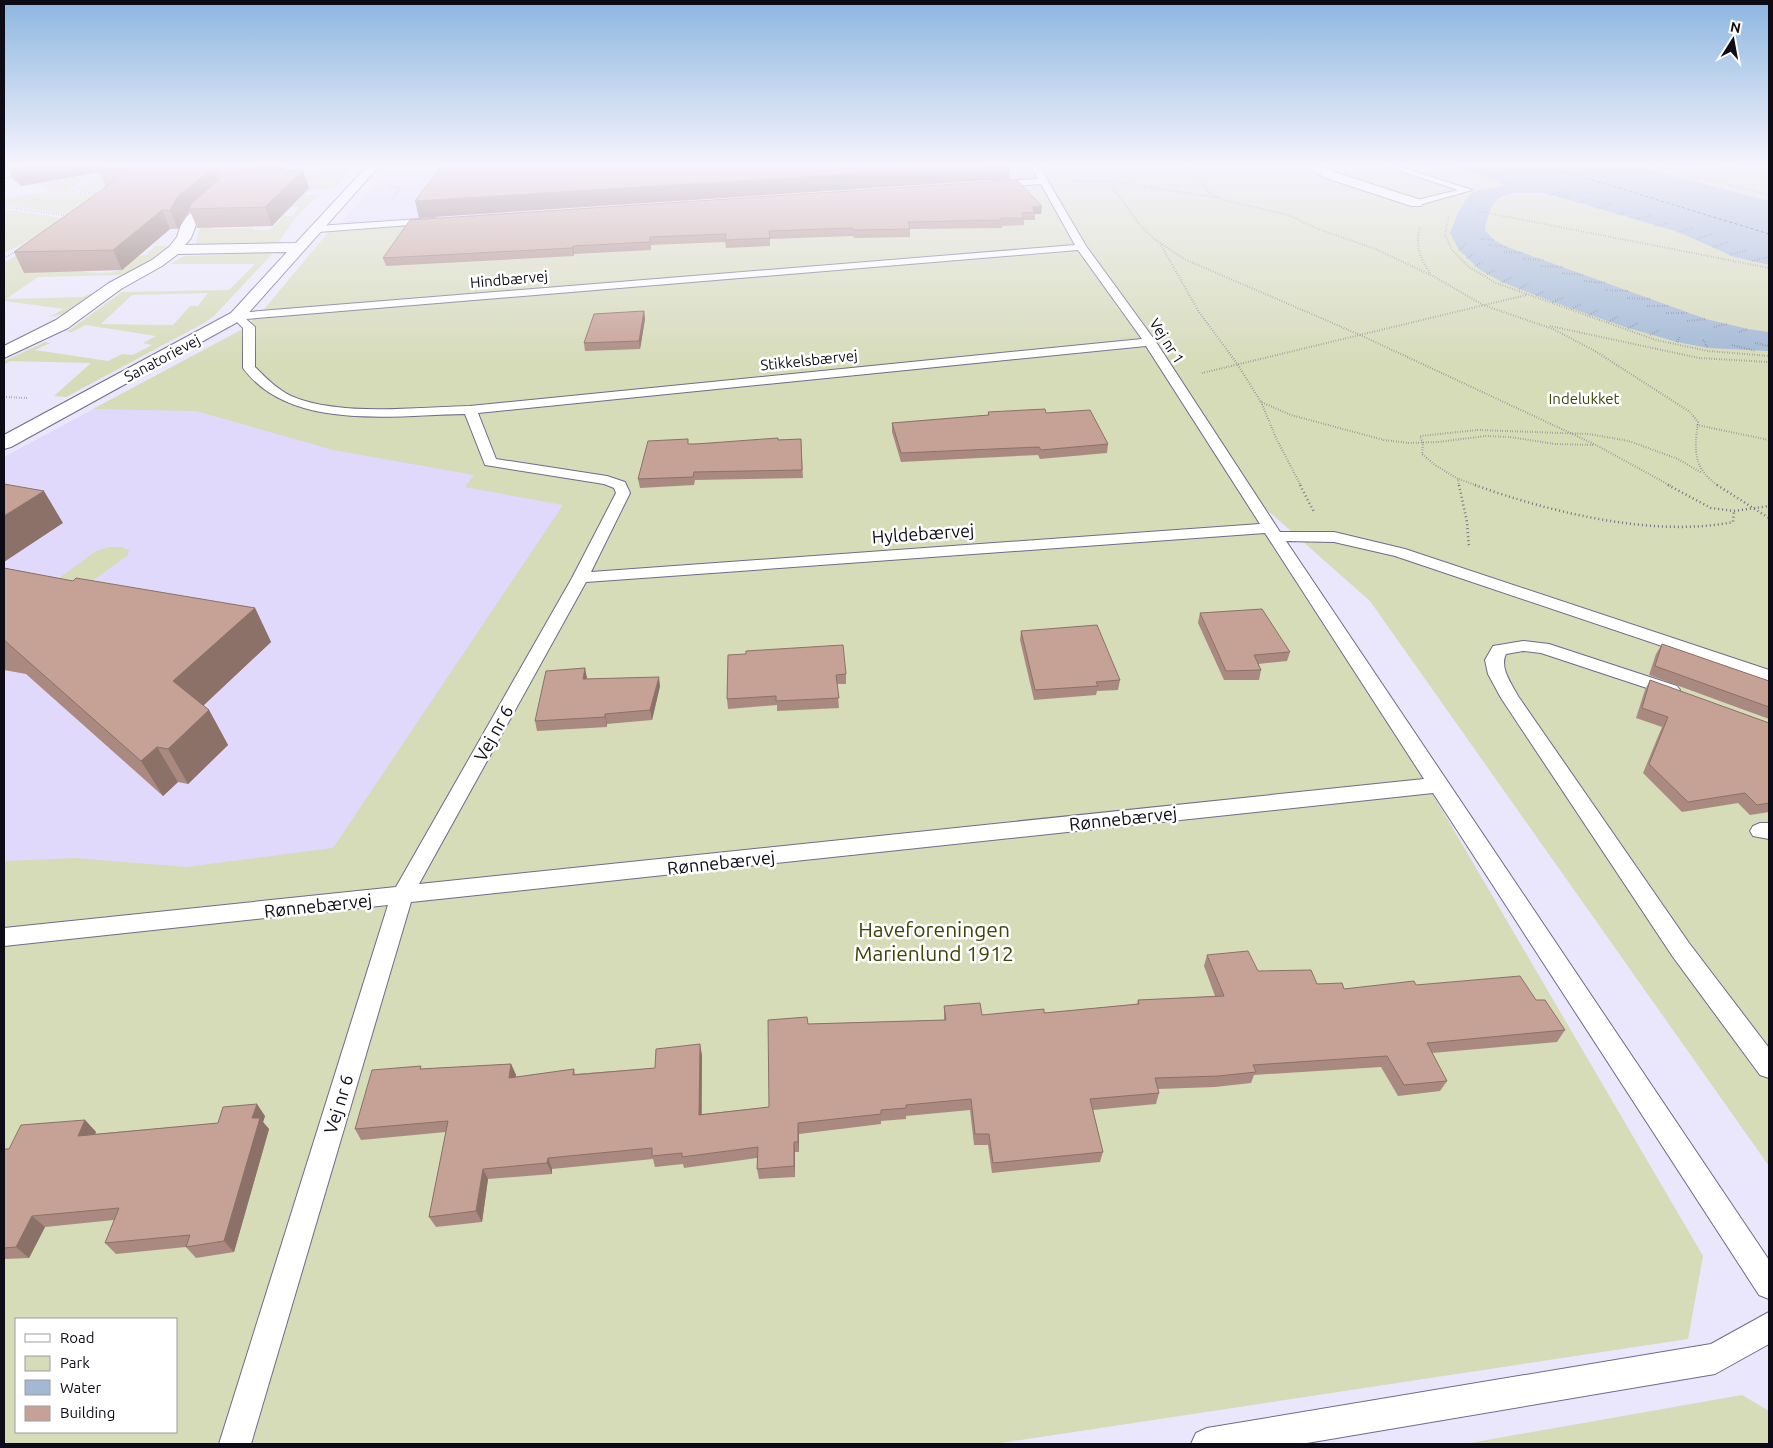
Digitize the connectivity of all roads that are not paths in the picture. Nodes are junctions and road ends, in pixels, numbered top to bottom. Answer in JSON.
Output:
{"nodes":[{"id":1,"x":184,"y":232,"type":"edge"},
{"id":2,"x":316,"y":232,"type":"edge"},
{"id":3,"x":1072,"y":232,"type":"edge"},
{"id":4,"x":301,"y":247,"type":"junction"},
{"id":5,"x":1081,"y":247,"type":"junction"},
{"id":6,"x":174,"y":250,"type":"junction"},
{"id":7,"x":237,"y":316,"type":"junction"},
{"id":8,"x":1150,"y":342,"type":"junction"},
{"id":9,"x":4,"y":353,"type":"edge"},
{"id":10,"x":470,"y":410,"type":"junction"},
{"id":11,"x":4,"y":443,"type":"edge"},
{"id":12,"x":1272,"y":532,"type":"junction"},
{"id":13,"x":580,"y":578,"type":"junction"},
{"id":14,"x":1769,"y":676,"type":"edge"},
{"id":15,"x":1688,"y":696,"type":"edge"},
{"id":16,"x":1438,"y":785,"type":"junction"},
{"id":17,"x":402,"y":896,"type":"junction"},
{"id":18,"x":4,"y":938,"type":"edge"},
{"id":19,"x":1769,"y":1067,"type":"edge"},
{"id":20,"x":1769,"y":1285,"type":"edge"},
{"id":21,"x":1769,"y":1327,"type":"edge"},
{"id":22,"x":235,"y":1444,"type":"edge"},
{"id":23,"x":1206,"y":1444,"type":"edge"}],
"edges":[{"from":1,"to":6,"type":"street"},
{"from":2,"to":4,"type":"street","name":"Sanatorievej"},
{"from":3,"to":5,"type":"lane","name":"Vej nr 1"},
{"from":4,"to":6,"type":"street"},
{"from":4,"to":7,"type":"street","name":"Sanatorievej"},
{"from":5,"to":7,"type":"lane","name":"Hindbærvej"},
{"from":5,"to":8,"type":"lane","name":"Vej nr 1"},
{"from":6,"to":9,"type":"street"},
{"from":7,"to":10,"type":"lane"},
{"from":7,"to":11,"type":"street","name":"Sanatorievej"},
{"from":8,"to":10,"type":"lane","name":"Stikkelsbærvej"},
{"from":8,"to":12,"type":"lane","name":"Vej nr 1"},
{"from":10,"to":13,"type":"lane","name":"Vej nr 6"},
{"from":12,"to":13,"type":"lane","name":"Hyldebærvej"},
{"from":12,"to":14,"type":"lane","name":"Hyldebærvej"},
{"from":12,"to":16,"type":"lane","name":"Vej nr 1"},
{"from":13,"to":17,"type":"lane","name":"Vej nr 6"},
{"from":15,"to":19,"type":"lane"},
{"from":16,"to":17,"type":"lane","name":"Rønnebærvej"},
{"from":16,"to":20,"type":"lane","name":"Vej nr 1"},
{"from":17,"to":18,"type":"lane","name":"Rønnebærvej"},
{"from":17,"to":22,"type":"lane","name":"Vej nr 6"},
{"from":21,"to":23,"type":"lane"}]}
